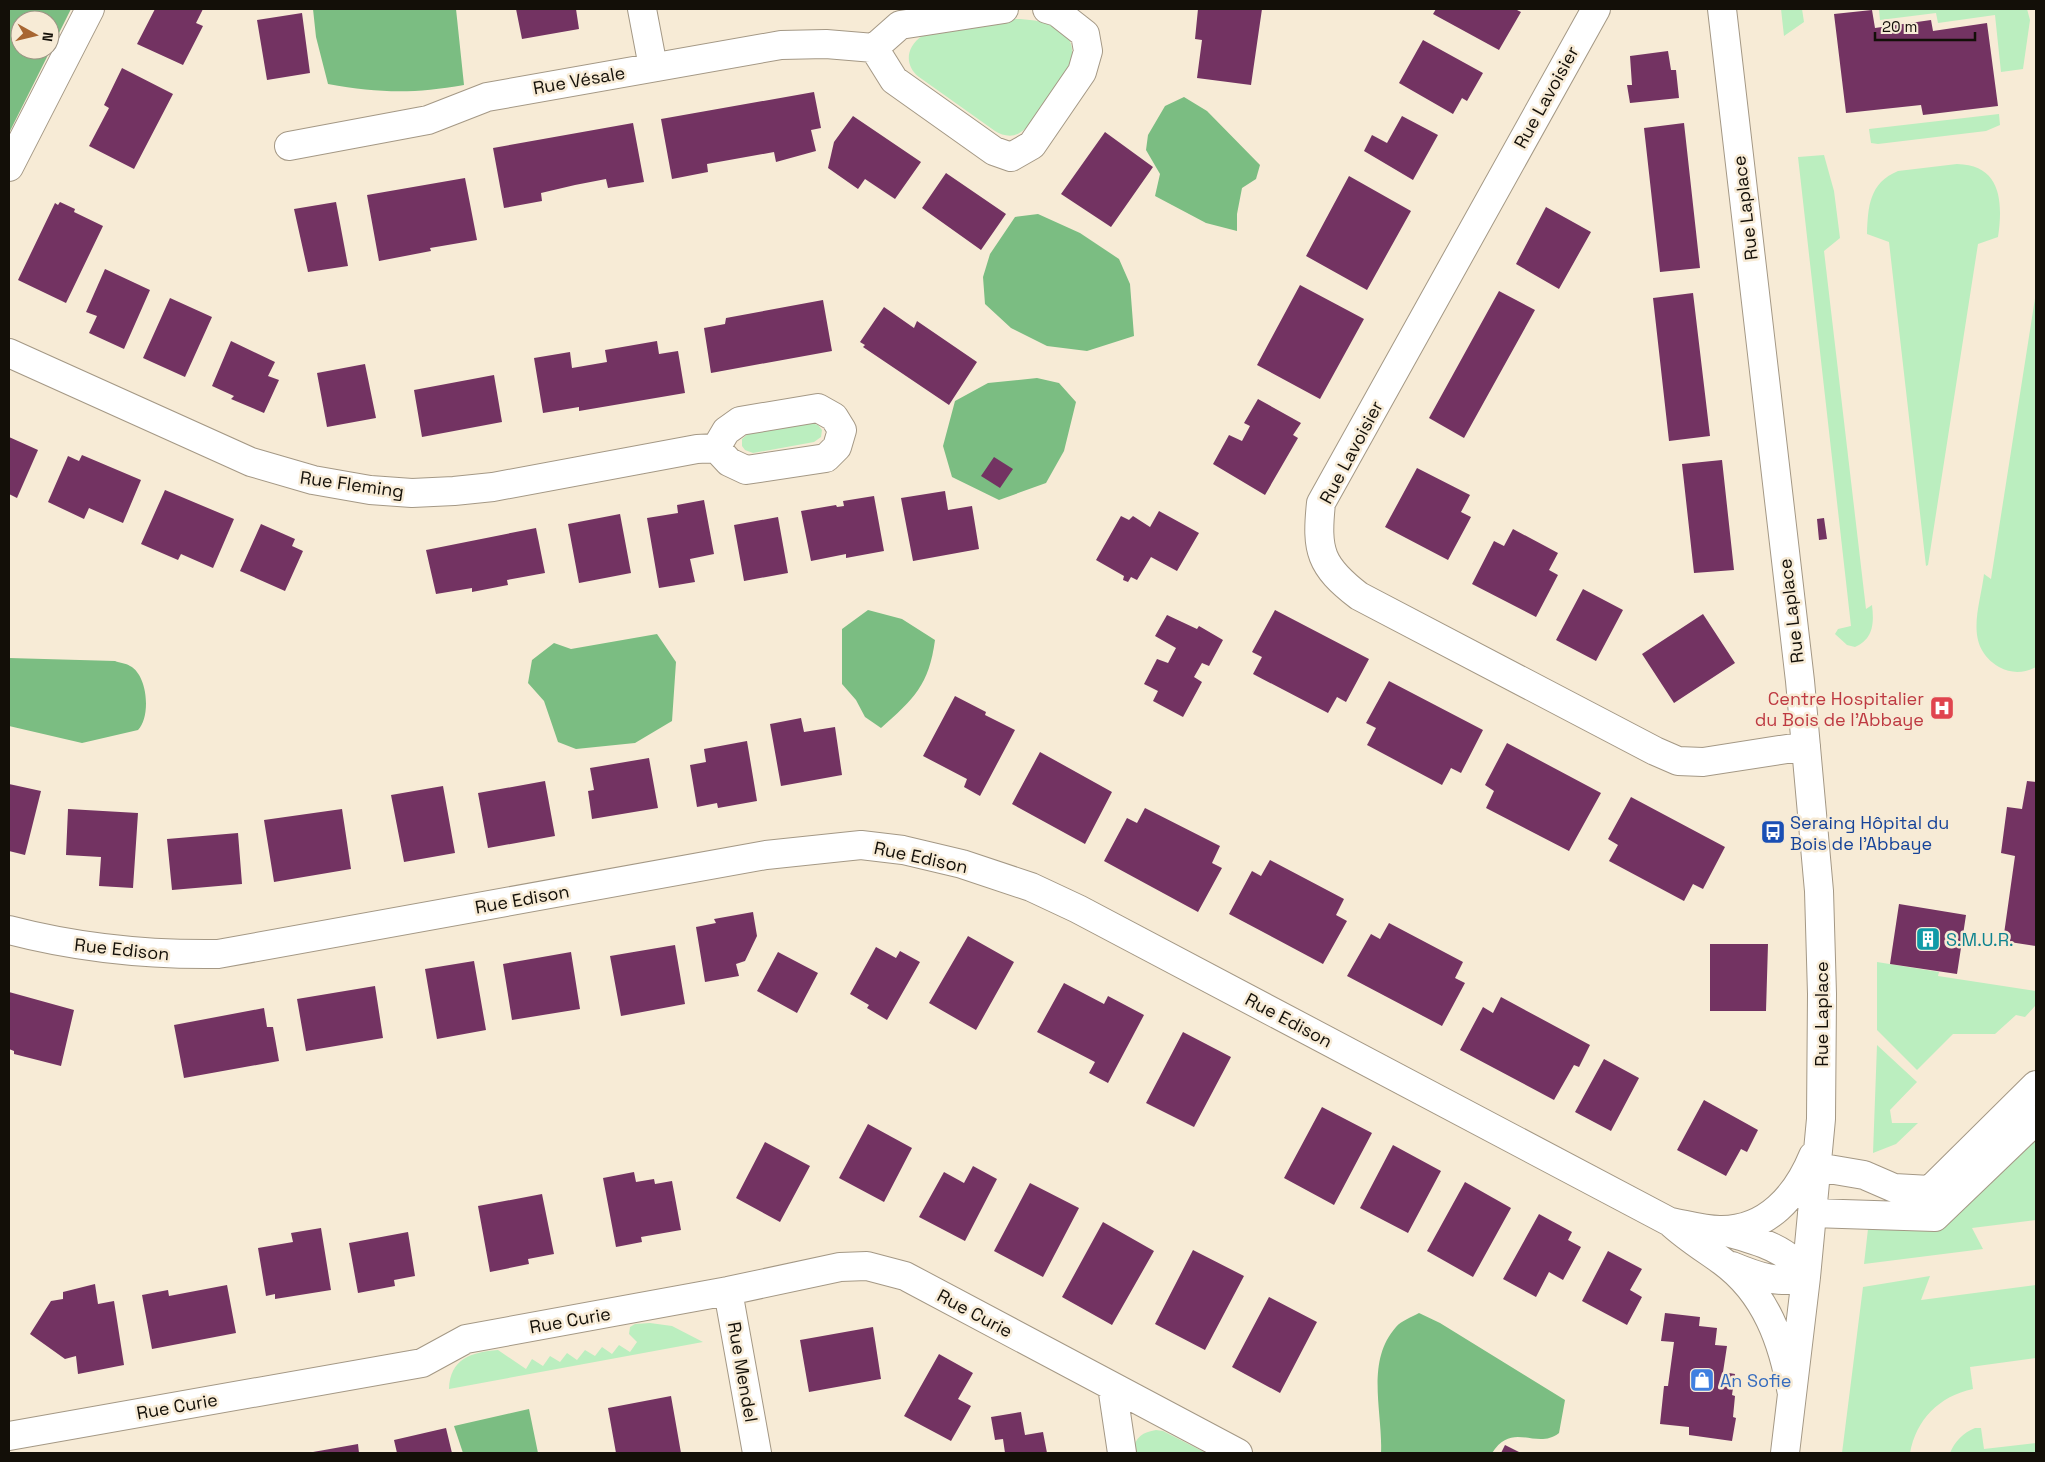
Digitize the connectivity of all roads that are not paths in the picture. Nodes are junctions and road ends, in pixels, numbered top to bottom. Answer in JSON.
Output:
{"nodes":[{"id":1,"x":90,"y":9,"type":"edge"},
{"id":2,"x":642,"y":9,"type":"edge"},
{"id":3,"x":1004,"y":9,"type":"edge"},
{"id":4,"x":1048,"y":9,"type":"edge"},
{"id":5,"x":1596,"y":9,"type":"edge"},
{"id":6,"x":1722,"y":9,"type":"edge"},
{"id":7,"x":874,"y":48,"type":"junction"},
{"id":8,"x":653,"y":67,"type":"junction"},
{"id":9,"x":289,"y":146,"type":"dead end"},
{"id":10,"x":9,"y":167,"type":"edge"},
{"id":11,"x":9,"y":353,"type":"edge"},
{"id":12,"x":716,"y":448,"type":"dead end"},
{"id":13,"x":1806,"y":746,"type":"junction"},
{"id":14,"x":9,"y":930,"type":"edge"},
{"id":15,"x":2036,"y":1085,"type":"edge"},
{"id":16,"x":2036,"y":1120,"type":"edge"},
{"id":17,"x":1818,"y":1155,"type":"junction"},
{"id":18,"x":1812,"y":1213,"type":"junction"},
{"id":19,"x":1670,"y":1222,"type":"junction"},
{"id":20,"x":1721,"y":1230,"type":"junction"},
{"id":21,"x":1722,"y":1261,"type":"junction"},
{"id":22,"x":1806,"y":1277,"type":"junction"},
{"id":23,"x":728,"y":1291,"type":"junction"},
{"id":24,"x":1112,"y":1386,"type":"junction"},
{"id":25,"x":1792,"y":1394,"type":"junction"},
{"id":26,"x":9,"y":1436,"type":"edge"},
{"id":27,"x":757,"y":1453,"type":"edge"},
{"id":28,"x":1122,"y":1453,"type":"edge"},
{"id":29,"x":1238,"y":1453,"type":"edge"},
{"id":30,"x":1785,"y":1453,"type":"edge"}],
"edges":[{"from":1,"to":10,"type":"street"},
{"from":2,"to":8,"type":"street"},
{"from":3,"to":7,"type":"street"},
{"from":4,"to":7,"type":"street"},
{"from":5,"to":13,"type":"street","name":"Rue Lavoisier"},
{"from":6,"to":13,"type":"street","name":"Rue Laplace"},
{"from":7,"to":8,"type":"street","name":"Rue Vésale"},
{"from":8,"to":9,"type":"street","name":"Rue Vésale"},
{"from":11,"to":12,"type":"street","name":"Rue Fleming"},
{"from":13,"to":17,"type":"street","name":"Rue Laplace"},
{"from":14,"to":19,"type":"street","name":"Rue Edison"},
{"from":15,"to":17,"type":"street"},
{"from":16,"to":18,"type":"street"},
{"from":17,"to":18,"type":"street","name":"Rue Laplace"},
{"from":17,"to":20,"type":"street","name":"Rue Edison"},
{"from":18,"to":22,"type":"street","name":"Rue Laplace"},
{"from":19,"to":20,"type":"street","name":"Rue Edison"},
{"from":19,"to":21,"type":"street","name":"Rue Edison"},
{"from":20,"to":22,"type":"street"},
{"from":21,"to":22,"type":"street"},
{"from":21,"to":25,"type":"street","name":"Rue Edison"},
{"from":22,"to":25,"type":"street","name":"Rue Laplace"},
{"from":23,"to":24,"type":"street","name":"Rue Curie"},
{"from":23,"to":26,"type":"street","name":"Rue Curie"},
{"from":23,"to":27,"type":"street","name":"Rue Mendel"},
{"from":24,"to":28,"type":"street"},
{"from":24,"to":29,"type":"street","name":"Rue Curie"},
{"from":25,"to":30,"type":"street","name":"Rue Laplace"}]}
